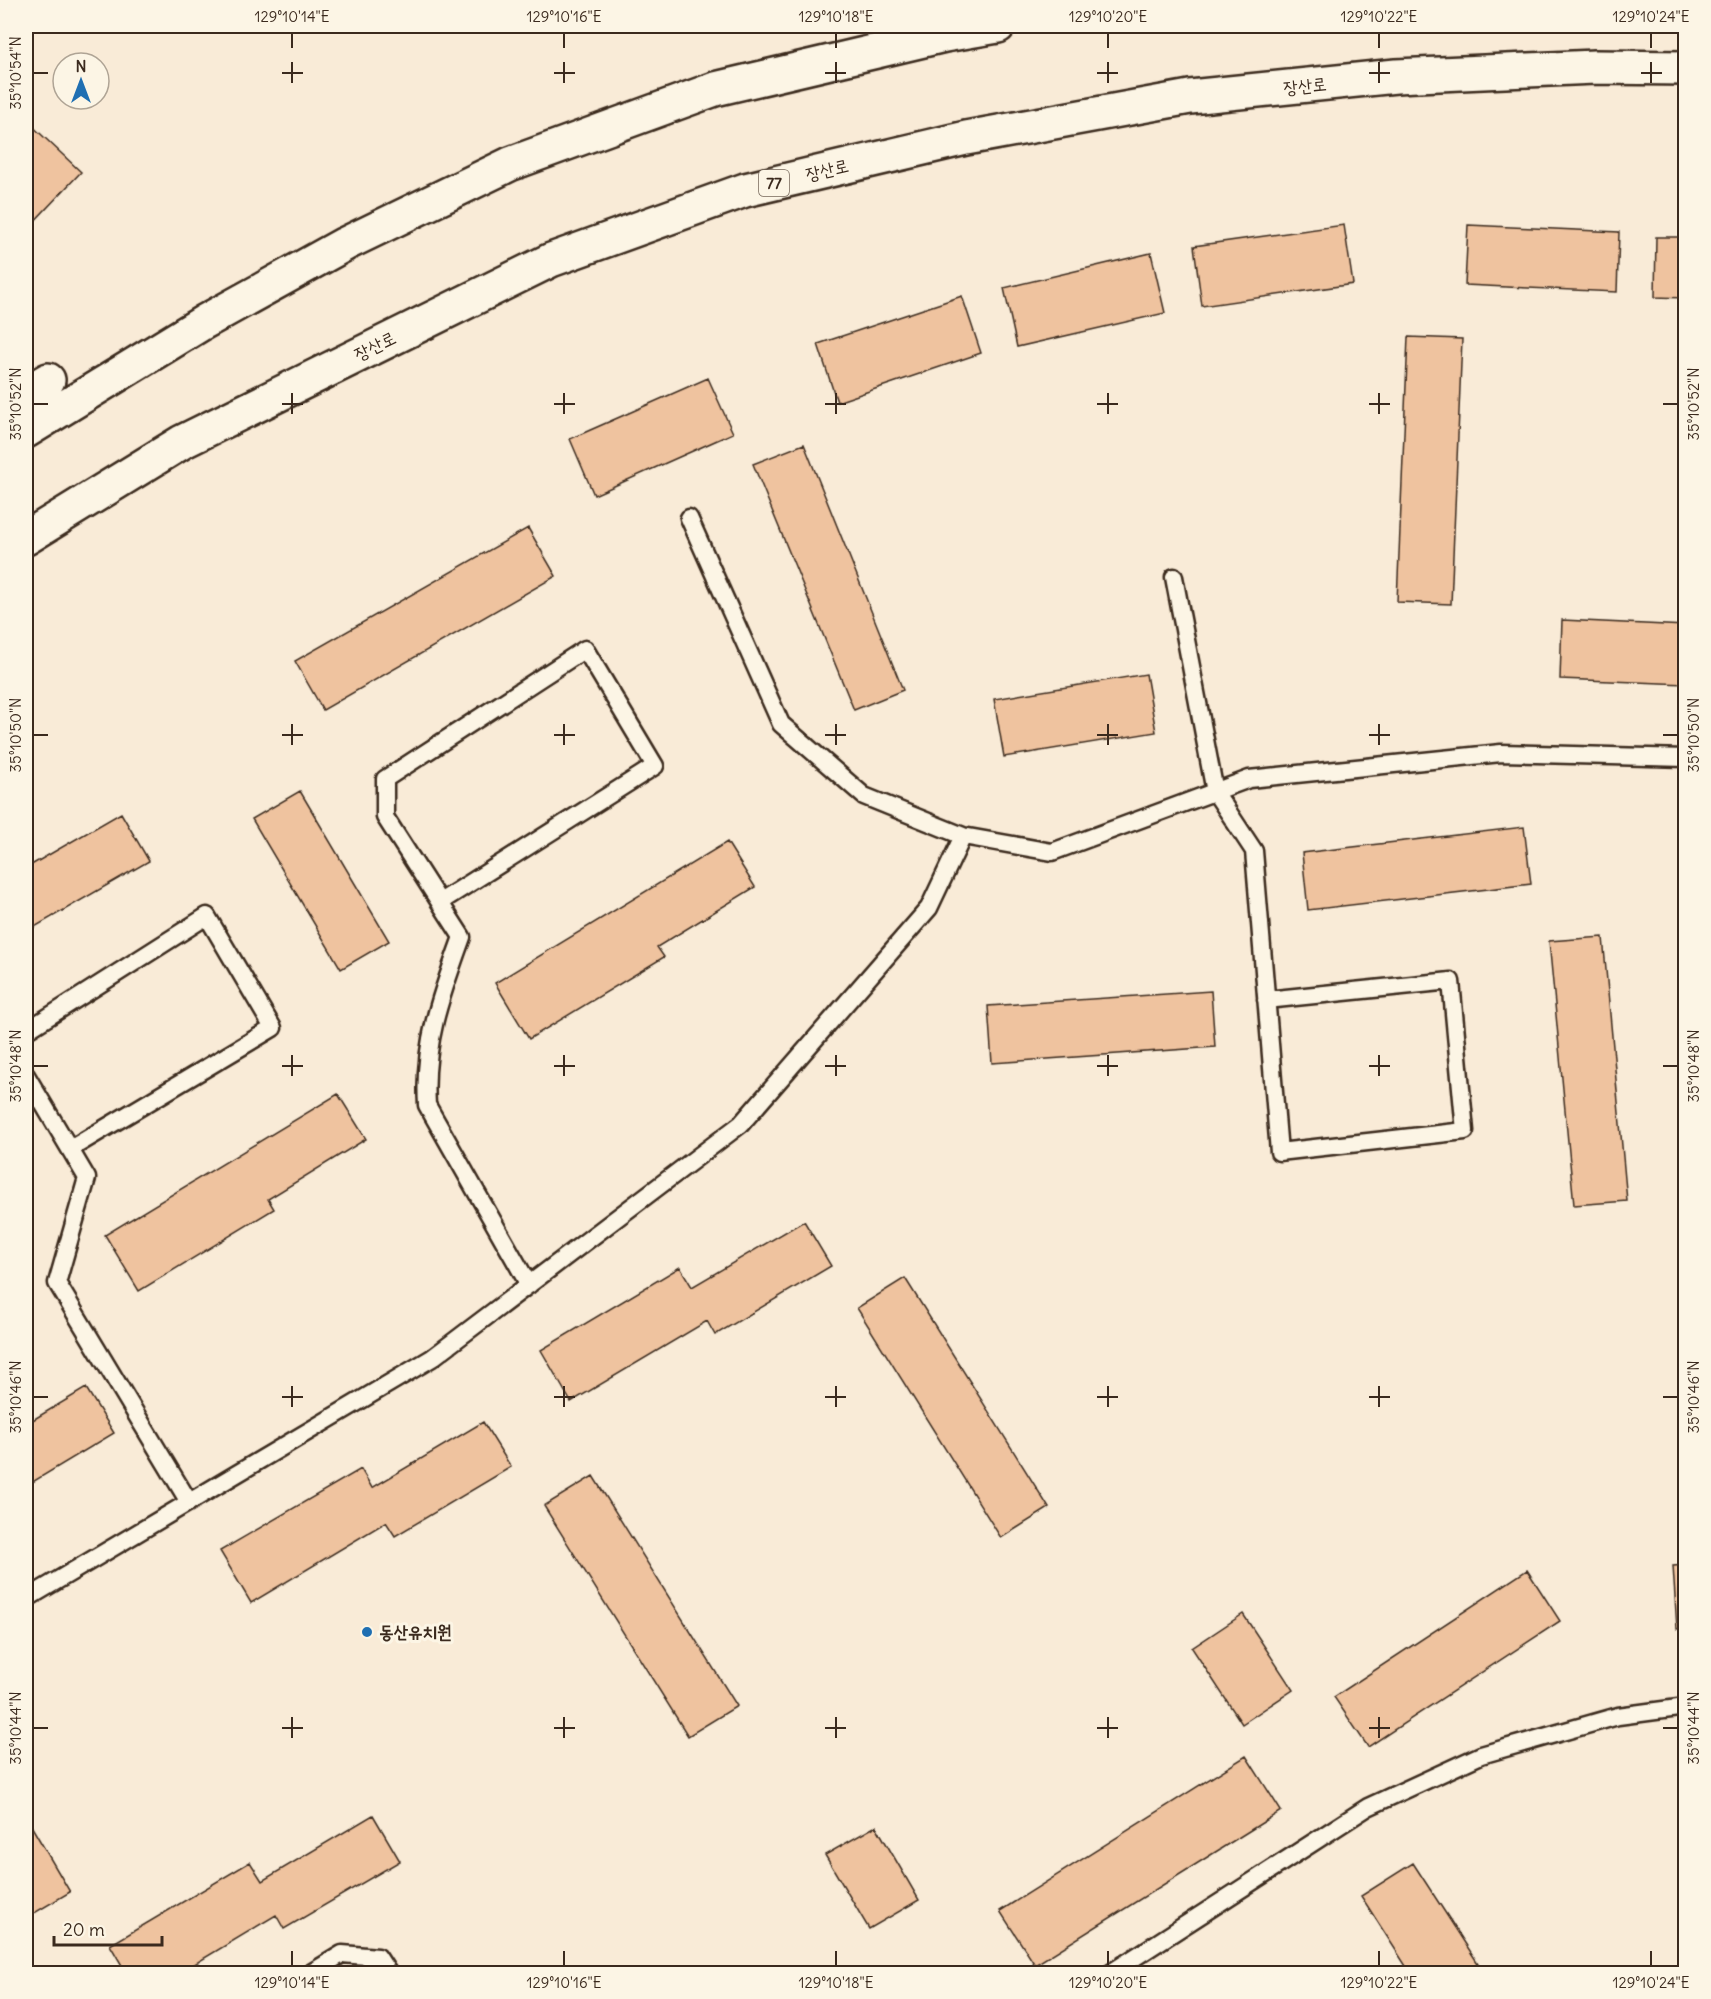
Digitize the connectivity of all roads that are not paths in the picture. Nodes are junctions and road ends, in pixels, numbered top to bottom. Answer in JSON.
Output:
{"nodes":[{"id":1,"x":998,"y":26,"type":"edge"},
{"id":2,"x":953,"y":30,"type":"edge"},
{"id":3,"x":1686,"y":68,"type":"edge"},
{"id":4,"x":26,"y":431,"type":"edge"},
{"id":5,"x":689,"y":518,"type":"dead end"},
{"id":6,"x":26,"y":538,"type":"edge"},
{"id":7,"x":1174,"y":577,"type":"dead end"},
{"id":8,"x":1686,"y":758,"type":"edge"},
{"id":9,"x":1215,"y":792,"type":"junction"},
{"id":10,"x":963,"y":836,"type":"junction"},
{"id":11,"x":440,"y":902,"type":"junction"},
{"id":12,"x":1266,"y":1000,"type":"junction"},
{"id":13,"x":26,"y":1031,"type":"edge"},
{"id":14,"x":26,"y":1075,"type":"edge"},
{"id":15,"x":69,"y":1149,"type":"junction"},
{"id":16,"x":529,"y":1284,"type":"junction"},
{"id":17,"x":189,"y":1502,"type":"junction"},
{"id":18,"x":26,"y":1599,"type":"edge"},
{"id":19,"x":1686,"y":1707,"type":"edge"},
{"id":20,"x":309,"y":1974,"type":"edge"},
{"id":21,"x":389,"y":1974,"type":"edge"},
{"id":22,"x":1109,"y":1974,"type":"edge"}],
"edges":[{"from":1,"to":2,"type":"highway"},
{"from":2,"to":4,"type":"highway"},
{"from":3,"to":6,"type":"highway","name":"장산로","number":"77"},
{"from":5,"to":10,"type":"lane"},
{"from":7,"to":9,"type":"lane"},
{"from":8,"to":9,"type":"lane"},
{"from":9,"to":10,"type":"lane"},
{"from":9,"to":12,"type":"lane"},
{"from":10,"to":16,"type":"lane"},
{"from":11,"to":11,"type":"lane"},
{"from":11,"to":16,"type":"lane"},
{"from":12,"to":12,"type":"lane"},
{"from":13,"to":15,"type":"lane"},
{"from":14,"to":15,"type":"lane"},
{"from":15,"to":17,"type":"lane"},
{"from":16,"to":17,"type":"lane"},
{"from":17,"to":18,"type":"lane"},
{"from":19,"to":22,"type":"lane"},
{"from":20,"to":21,"type":"lane"}]}
